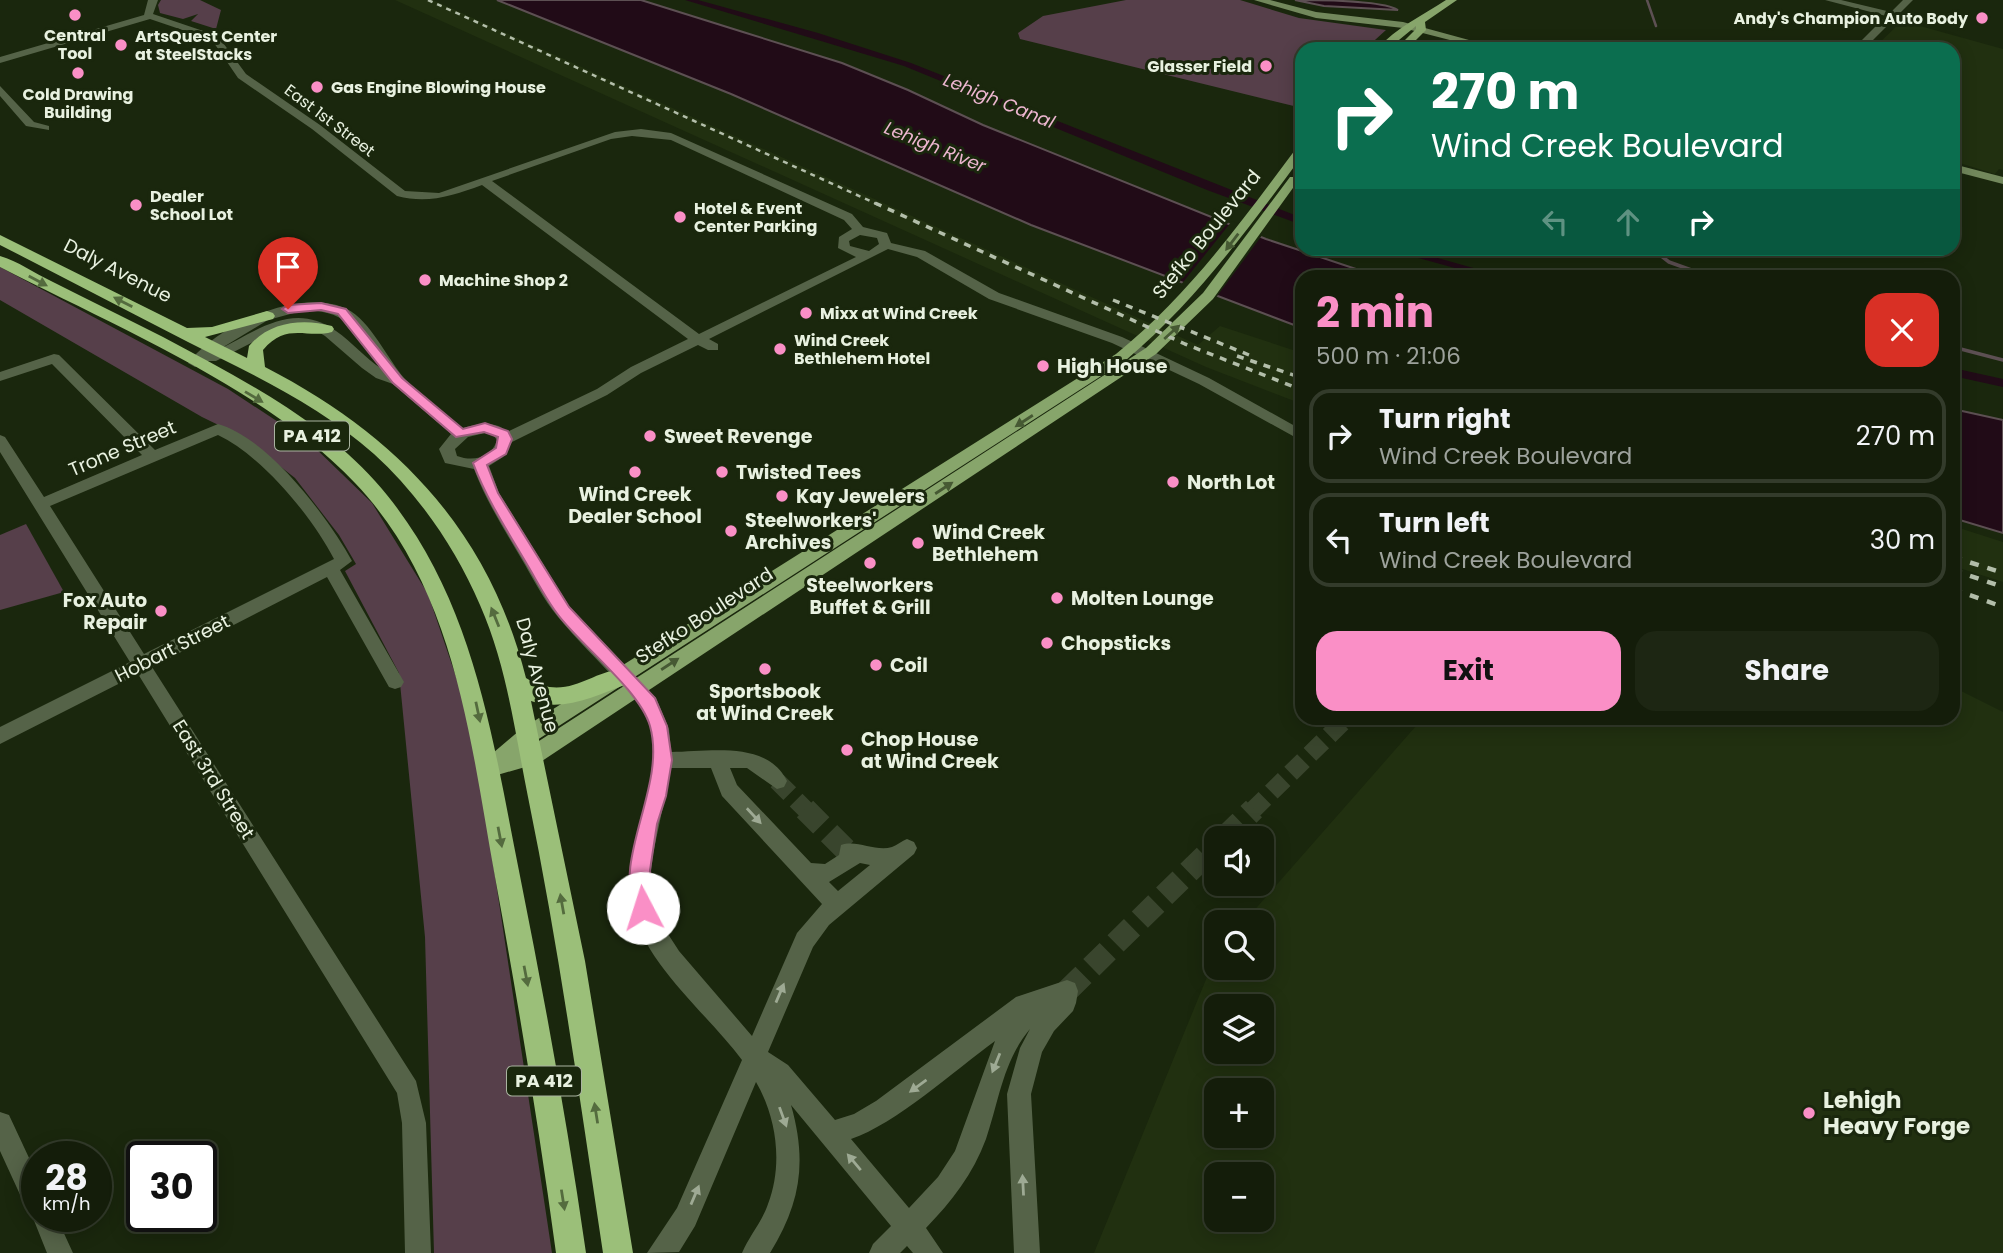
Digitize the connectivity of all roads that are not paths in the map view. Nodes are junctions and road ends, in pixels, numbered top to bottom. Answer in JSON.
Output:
{"nodes":[{"id":1,"x":153,"y":0,"type":"edge"},
{"id":2,"x":1259,"y":0,"type":"edge"},
{"id":3,"x":1452,"y":0,"type":"edge"},
{"id":4,"x":1830,"y":0,"type":"edge"},
{"id":5,"x":1908,"y":0,"type":"edge"},
{"id":6,"x":149,"y":15,"type":"junction"},
{"id":7,"x":1892,"y":15,"type":"junction"},
{"id":8,"x":1421,"y":25,"type":"junction"},
{"id":9,"x":1407,"y":26,"type":"junction"},
{"id":10,"x":1390,"y":42,"type":"edge"},
{"id":11,"x":1407,"y":42,"type":"edge"},
{"id":12,"x":1475,"y":42,"type":"edge"},
{"id":13,"x":1865,"y":42,"type":"edge"},
{"id":14,"x":0,"y":55,"type":"edge"},
{"id":15,"x":0,"y":60,"type":"edge"},
{"id":16,"x":0,"y":89,"type":"edge"},
{"id":17,"x":46,"y":128,"type":"dead end"},
{"id":18,"x":1295,"y":157,"type":"edge"},
{"id":19,"x":1960,"y":169,"type":"edge"},
{"id":20,"x":1295,"y":178,"type":"edge"},
{"id":21,"x":484,"y":181,"type":"junction"},
{"id":22,"x":2003,"y":181,"type":"edge"},
{"id":23,"x":860,"y":231,"type":"junction"},
{"id":24,"x":0,"y":239,"type":"edge"},
{"id":25,"x":885,"y":245,"type":"junction"},
{"id":26,"x":850,"y":252,"type":"junction"},
{"id":27,"x":868,"y":254,"type":"junction"},
{"id":28,"x":0,"y":261,"type":"edge"},
{"id":29,"x":267,"y":316,"type":"junction"},
{"id":30,"x":326,"y":329,"type":"junction"},
{"id":31,"x":183,"y":333,"type":"junction"},
{"id":32,"x":695,"y":336,"type":"junction"},
{"id":33,"x":713,"y":347,"type":"dead end"},
{"id":34,"x":217,"y":350,"type":"junction"},
{"id":35,"x":195,"y":363,"type":"junction"},
{"id":36,"x":257,"y":371,"type":"junction"},
{"id":37,"x":0,"y":377,"type":"edge"},
{"id":38,"x":398,"y":380,"type":"junction"},
{"id":39,"x":1295,"y":432,"type":"edge"},
{"id":40,"x":461,"y":434,"type":"junction"},
{"id":41,"x":502,"y":435,"type":"junction"},
{"id":42,"x":0,"y":440,"type":"edge"},
{"id":43,"x":152,"y":456,"type":"junction"},
{"id":44,"x":480,"y":463,"type":"junction"},
{"id":45,"x":41,"y":504,"type":"junction"},
{"id":46,"x":337,"y":564,"type":"junction"},
{"id":47,"x":142,"y":663,"type":"junction"},
{"id":48,"x":619,"y":678,"type":"joint"},
{"id":49,"x":395,"y":682,"type":"dead end"},
{"id":50,"x":515,"y":682,"type":"junction"},
{"id":51,"x":561,"y":714,"type":"junction"},
{"id":52,"x":0,"y":736,"type":"edge"},
{"id":53,"x":529,"y":746,"type":"junction"},
{"id":54,"x":664,"y":760,"type":"junction"},
{"id":55,"x":717,"y":760,"type":"junction"},
{"id":56,"x":487,"y":770,"type":"junction"},
{"id":57,"x":777,"y":780,"type":"tunnel mouth"},
{"id":58,"x":850,"y":855,"type":"junction"},
{"id":59,"x":806,"y":871,"type":"junction"},
{"id":60,"x":872,"y":876,"type":"junction"},
{"id":61,"x":837,"y":905,"type":"junction"},
{"id":62,"x":1060,"y":998,"type":"junction"},
{"id":63,"x":753,"y":1056,"type":"junction"},
{"id":64,"x":0,"y":1124,"type":"edge"},
{"id":65,"x":830,"y":1134,"type":"junction"},
{"id":66,"x":21,"y":1169,"type":"edge"},
{"id":67,"x":50,"y":1232,"type":"edge"},
{"id":68,"x":573,"y":1249,"type":"edge"},
{"id":69,"x":928,"y":1251,"type":"edge"},
{"id":70,"x":60,"y":1253,"type":"edge"},
{"id":71,"x":418,"y":1253,"type":"edge"},
{"id":72,"x":618,"y":1253,"type":"edge"},
{"id":73,"x":660,"y":1253,"type":"edge"},
{"id":74,"x":755,"y":1253,"type":"edge"},
{"id":75,"x":882,"y":1253,"type":"edge"},
{"id":76,"x":1027,"y":1253,"type":"edge"}],
"edges":[{"from":1,"to":6,"type":"street"},
{"from":2,"to":9,"type":"street"},
{"from":3,"to":8,"type":"main road"},
{"from":4,"to":7,"type":"street"},
{"from":5,"to":7,"type":"street"},
{"from":6,"to":14,"type":"street"},
{"from":6,"to":15,"type":"street"},
{"from":6,"to":21,"type":"street","name":"East 1st Street"},
{"from":7,"to":13,"type":"street"},
{"from":8,"to":9,"type":"street"},
{"from":8,"to":11,"type":"main road"},
{"from":8,"to":12,"type":"street"},
{"from":9,"to":10,"type":"main road"},
{"from":16,"to":17,"type":"street"},
{"from":18,"to":48,"type":"main road","name":"Stefko Boulevard","one_way":true},
{"from":19,"to":22,"type":"street"},
{"from":51,"to":20,"type":"main road","name":"Stefko Boulevard","one_way":true},
{"from":21,"to":23,"type":"street","name":"East 1st Street"},
{"from":21,"to":32,"type":"street"},
{"from":23,"to":25,"type":"street","name":"East 1st Street"},
{"from":23,"to":26,"type":"street"},
{"from":31,"to":24,"type":"highway","name":"Daly Avenue","number":"PA 412","one_way":true},
{"from":25,"to":27,"type":"street"},
{"from":25,"to":39,"type":"street"},
{"from":26,"to":27,"type":"street"},
{"from":26,"to":32,"type":"street"},
{"from":27,"to":32,"type":"street"},
{"from":28,"to":35,"type":"highway","number":"PA 412","one_way":true},
{"from":29,"to":31,"type":"highway"},
{"from":29,"to":34,"type":"street"},
{"from":29,"to":38,"type":"street"},
{"from":30,"to":34,"type":"street"},
{"from":30,"to":36,"type":"highway"},
{"from":30,"to":38,"type":"street"},
{"from":31,"to":34,"type":"highway","name":"Daly Avenue","number":"PA 412"},
{"from":32,"to":33,"type":"street"},
{"from":32,"to":41,"type":"street"},
{"from":34,"to":35,"type":"street"},
{"from":34,"to":36,"type":"highway","name":"Daly Avenue","number":"PA 412"},
{"from":35,"to":56,"type":"highway","number":"PA 412","one_way":true},
{"from":50,"to":36,"type":"highway","name":"Daly Avenue","number":"PA 412","one_way":true},
{"from":37,"to":43,"type":"street"},
{"from":38,"to":40,"type":"street"},
{"from":40,"to":41,"type":"street"},
{"from":40,"to":44,"type":"street"},
{"from":41,"to":44,"type":"street"},
{"from":42,"to":45,"type":"street","name":"East 3rd Street"},
{"from":43,"to":45,"type":"street","name":"Trone Street"},
{"from":43,"to":46,"type":"street","name":"Trone Street"},
{"from":44,"to":54,"type":"street"},
{"from":45,"to":47,"type":"street","name":"East 3rd Street"},
{"from":46,"to":47,"type":"street","name":"Hobart Street"},
{"from":46,"to":49,"type":"street"},
{"from":47,"to":52,"type":"street","name":"Hobart Street"},
{"from":47,"to":71,"type":"street","name":"East 3rd Street"},
{"from":48,"to":51,"type":"highway"},
{"from":50,"to":51,"type":"highway"},
{"from":50,"to":53,"type":"highway","name":"Daly Avenue","number":"PA 412"},
{"from":51,"to":53,"type":"main road","name":"Stefko Boulevard"},
{"from":53,"to":56,"type":"main road","name":"Stefko Boulevard"},
{"from":72,"to":53,"type":"highway","name":"Daly Avenue","number":"PA 412","one_way":true},
{"from":54,"to":55,"type":"street"},
{"from":54,"to":63,"type":"street"},
{"from":55,"to":57,"type":"street"},
{"from":55,"to":59,"type":"street","one_way":true},
{"from":56,"to":68,"type":"highway","number":"PA 412","one_way":true},
{"from":58,"to":59,"type":"street"},
{"from":58,"to":60,"type":"street"},
{"from":58,"to":60,"type":"street"},
{"from":59,"to":61,"type":"street"},
{"from":60,"to":61,"type":"street"},
{"from":63,"to":61,"type":"street","one_way":true},
{"from":62,"to":65,"type":"street","one_way":true},
{"from":62,"to":75,"type":"street","one_way":true},
{"from":76,"to":62,"type":"street","one_way":true},
{"from":63,"to":65,"type":"street"},
{"from":73,"to":63,"type":"street","one_way":true},
{"from":63,"to":74,"type":"street","one_way":true},
{"from":64,"to":66,"type":"street"},
{"from":69,"to":65,"type":"street","one_way":true},
{"from":67,"to":70,"type":"street"}]}
